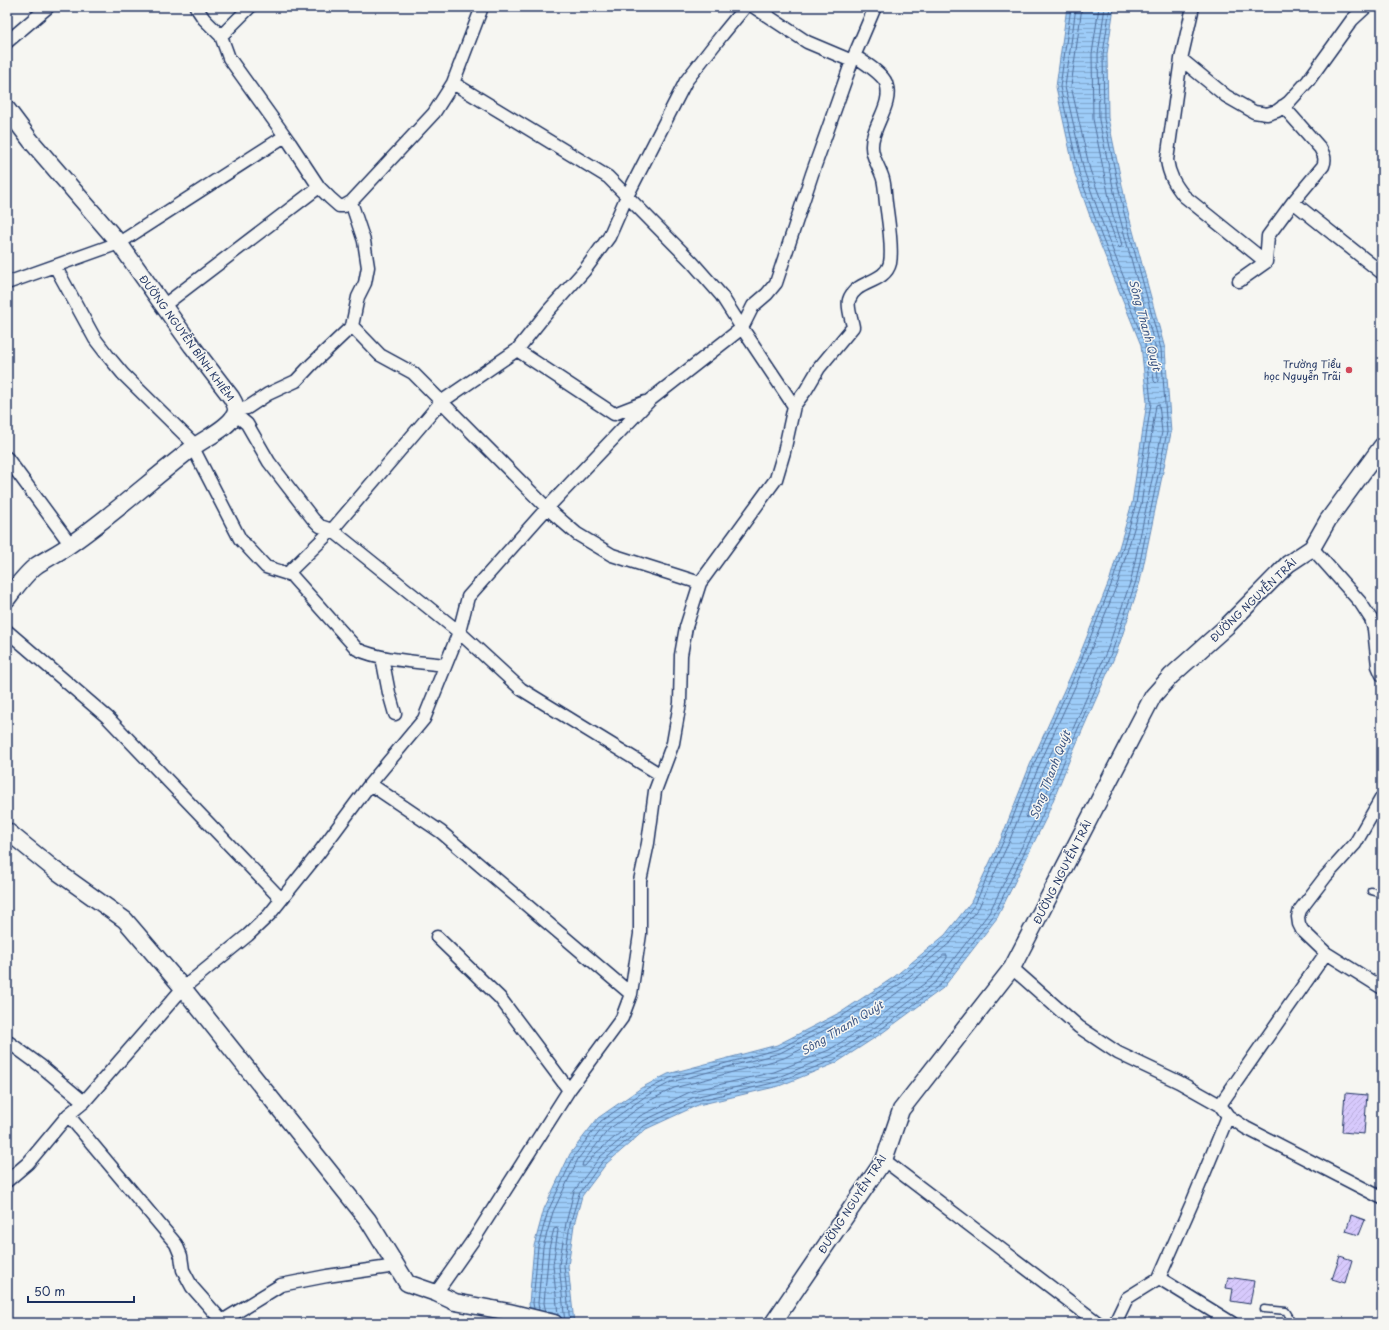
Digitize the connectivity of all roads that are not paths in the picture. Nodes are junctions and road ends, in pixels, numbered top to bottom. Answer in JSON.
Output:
{"nodes":[{"id":1,"x":48,"y":7,"type":"edge"},
{"id":2,"x":196,"y":7,"type":"edge"},
{"id":3,"x":250,"y":7,"type":"edge"},
{"id":4,"x":482,"y":7,"type":"edge"},
{"id":5,"x":745,"y":7,"type":"edge"},
{"id":6,"x":754,"y":7,"type":"edge"},
{"id":7,"x":876,"y":7,"type":"edge"},
{"id":8,"x":1193,"y":7,"type":"edge"},
{"id":9,"x":1366,"y":7,"type":"edge"},
{"id":10,"x":221,"y":36,"type":"junction"},
{"id":11,"x":7,"y":42,"type":"edge"},
{"id":12,"x":853,"y":58,"type":"junction"},
{"id":13,"x":1181,"y":59,"type":"junction"},
{"id":14,"x":453,"y":83,"type":"junction"},
{"id":15,"x":1283,"y":106,"type":"junction"},
{"id":16,"x":7,"y":109,"type":"edge"},
{"id":17,"x":285,"y":136,"type":"junction"},
{"id":18,"x":319,"y":187,"type":"junction"},
{"id":19,"x":627,"y":196,"type":"junction"},
{"id":20,"x":351,"y":202,"type":"junction"},
{"id":21,"x":1293,"y":202,"type":"junction"},
{"id":22,"x":119,"y":244,"type":"junction"},
{"id":23,"x":1266,"y":262,"type":"junction"},
{"id":24,"x":55,"y":266,"type":"junction"},
{"id":25,"x":1382,"y":273,"type":"edge"},
{"id":26,"x":1239,"y":281,"type":"dead end"},
{"id":27,"x":7,"y":283,"type":"edge"},
{"id":28,"x":163,"y":306,"type":"junction"},
{"id":29,"x":352,"y":326,"type":"junction"},
{"id":30,"x":742,"y":328,"type":"junction"},
{"id":31,"x":517,"y":350,"type":"junction"},
{"id":32,"x":650,"y":400,"type":"junction"},
{"id":33,"x":441,"y":402,"type":"junction"},
{"id":34,"x":794,"y":406,"type":"junction"},
{"id":35,"x":235,"y":412,"type":"junction"},
{"id":36,"x":1382,"y":446,"type":"edge"},
{"id":37,"x":194,"y":447,"type":"junction"},
{"id":38,"x":7,"y":458,"type":"edge"},
{"id":39,"x":547,"y":508,"type":"junction"},
{"id":40,"x":332,"y":530,"type":"junction"},
{"id":41,"x":70,"y":545,"type":"junction"},
{"id":42,"x":1312,"y":548,"type":"junction"},
{"id":43,"x":291,"y":575,"type":"junction"},
{"id":44,"x":700,"y":583,"type":"junction"},
{"id":45,"x":7,"y":599,"type":"edge"},
{"id":46,"x":7,"y":631,"type":"edge"},
{"id":47,"x":459,"y":632,"type":"junction"},
{"id":48,"x":382,"y":656,"type":"junction"},
{"id":49,"x":445,"y":665,"type":"junction"},
{"id":50,"x":1382,"y":675,"type":"edge"},
{"id":51,"x":395,"y":714,"type":"dead end"},
{"id":52,"x":661,"y":775,"type":"junction"},
{"id":53,"x":370,"y":784,"type":"junction"},
{"id":54,"x":1382,"y":797,"type":"edge"},
{"id":55,"x":7,"y":831,"type":"edge"},
{"id":56,"x":1371,"y":891,"type":"dead end"},
{"id":57,"x":1382,"y":894,"type":"edge"},
{"id":58,"x":281,"y":899,"type":"junction"},
{"id":59,"x":437,"y":937,"type":"dead end"},
{"id":60,"x":1326,"y":953,"type":"junction"},
{"id":61,"x":1012,"y":968,"type":"junction"},
{"id":62,"x":183,"y":988,"type":"junction"},
{"id":63,"x":1382,"y":988,"type":"edge"},
{"id":64,"x":630,"y":994,"type":"junction"},
{"id":65,"x":7,"y":1041,"type":"edge"},
{"id":66,"x":569,"y":1090,"type":"junction"},
{"id":67,"x":84,"y":1102,"type":"junction"},
{"id":68,"x":1220,"y":1105,"type":"junction"},
{"id":69,"x":68,"y":1114,"type":"junction"},
{"id":70,"x":1228,"y":1116,"type":"junction"},
{"id":71,"x":884,"y":1160,"type":"junction"},
{"id":72,"x":7,"y":1181,"type":"edge"},
{"id":73,"x":1382,"y":1198,"type":"edge"},
{"id":74,"x":396,"y":1266,"type":"junction"},
{"id":75,"x":1159,"y":1278,"type":"junction"},
{"id":76,"x":436,"y":1293,"type":"junction"},
{"id":77,"x":1264,"y":1308,"type":"dead end"},
{"id":78,"x":220,"y":1322,"type":"edge"},
{"id":79,"x":554,"y":1323,"type":"edge"},
{"id":80,"x":773,"y":1323,"type":"edge"},
{"id":81,"x":1098,"y":1323,"type":"edge"},
{"id":82,"x":1115,"y":1323,"type":"edge"},
{"id":83,"x":1232,"y":1323,"type":"edge"},
{"id":84,"x":1290,"y":1323,"type":"edge"}],
"edges":[{"from":1,"to":11,"type":"street"},
{"from":2,"to":10,"type":"street"},
{"from":3,"to":10,"type":"street"},
{"from":4,"to":14,"type":"street"},
{"from":5,"to":19,"type":"street"},
{"from":6,"to":12,"type":"street"},
{"from":7,"to":12,"type":"street"},
{"from":8,"to":13,"type":"street"},
{"from":9,"to":15,"type":"street"},
{"from":10,"to":17,"type":"street"},
{"from":12,"to":30,"type":"street"},
{"from":12,"to":34,"type":"street"},
{"from":13,"to":15,"type":"street"},
{"from":13,"to":23,"type":"street"},
{"from":14,"to":19,"type":"street"},
{"from":14,"to":20,"type":"street"},
{"from":15,"to":21,"type":"street"},
{"from":16,"to":22,"type":"street","name":"ĐƯỜNG NGUYỄN BỈNH KHIÊM"},
{"from":17,"to":18,"type":"street"},
{"from":17,"to":22,"type":"street"},
{"from":18,"to":20,"type":"street"},
{"from":18,"to":28,"type":"street"},
{"from":19,"to":30,"type":"street"},
{"from":19,"to":31,"type":"street"},
{"from":20,"to":29,"type":"street"},
{"from":21,"to":23,"type":"street"},
{"from":21,"to":25,"type":"street"},
{"from":22,"to":24,"type":"street"},
{"from":22,"to":28,"type":"street","name":"ĐƯỜNG NGUYỄN BỈNH KHIÊM"},
{"from":23,"to":26,"type":"street"},
{"from":24,"to":27,"type":"street"},
{"from":24,"to":37,"type":"street"},
{"from":28,"to":35,"type":"street","name":"ĐƯỜNG NGUYỄN BỈNH KHIÊM"},
{"from":29,"to":33,"type":"street"},
{"from":29,"to":35,"type":"street"},
{"from":30,"to":32,"type":"street"},
{"from":30,"to":34,"type":"street"},
{"from":31,"to":32,"type":"street"},
{"from":31,"to":33,"type":"street"},
{"from":32,"to":39,"type":"street"},
{"from":33,"to":39,"type":"street"},
{"from":33,"to":40,"type":"street"},
{"from":34,"to":44,"type":"street"},
{"from":35,"to":37,"type":"street","name":"ĐƯỜNG NGUYỄN BỈNH KHIÊM"},
{"from":35,"to":40,"type":"street"},
{"from":36,"to":42,"type":"street","name":"ĐƯỜNG NGUYỄN TRÃI"},
{"from":37,"to":41,"type":"street","name":"ĐƯỜNG NGUYỄN BỈNH KHIÊM"},
{"from":37,"to":43,"type":"street"},
{"from":38,"to":41,"type":"street"},
{"from":39,"to":44,"type":"street"},
{"from":39,"to":47,"type":"street"},
{"from":40,"to":43,"type":"street"},
{"from":40,"to":47,"type":"street"},
{"from":41,"to":45,"type":"street","name":"ĐƯỜNG NGUYỄN BỈNH KHIÊM"},
{"from":42,"to":50,"type":"street"},
{"from":42,"to":61,"type":"street","name":"ĐƯỜNG NGUYỄN TRÃI"},
{"from":43,"to":48,"type":"street"},
{"from":44,"to":52,"type":"street"},
{"from":46,"to":58,"type":"street"},
{"from":47,"to":49,"type":"street"},
{"from":47,"to":52,"type":"street"},
{"from":48,"to":49,"type":"street"},
{"from":48,"to":51,"type":"street"},
{"from":49,"to":53,"type":"street"},
{"from":52,"to":64,"type":"street"},
{"from":53,"to":58,"type":"street"},
{"from":53,"to":64,"type":"street"},
{"from":54,"to":60,"type":"street"},
{"from":55,"to":62,"type":"street"},
{"from":56,"to":57,"type":"lane"},
{"from":58,"to":62,"type":"street"},
{"from":59,"to":66,"type":"street"},
{"from":60,"to":63,"type":"street"},
{"from":60,"to":68,"type":"street"},
{"from":61,"to":68,"type":"street"},
{"from":61,"to":71,"type":"street","name":"ĐƯỜNG NGUYỄN TRÃI"},
{"from":62,"to":67,"type":"street"},
{"from":62,"to":74,"type":"street"},
{"from":64,"to":66,"type":"street"},
{"from":65,"to":67,"type":"street"},
{"from":66,"to":76,"type":"street"},
{"from":67,"to":69,"type":"street"},
{"from":68,"to":70,"type":"street"},
{"from":69,"to":72,"type":"street"},
{"from":69,"to":78,"type":"street"},
{"from":70,"to":73,"type":"street"},
{"from":70,"to":75,"type":"street"},
{"from":71,"to":80,"type":"street","name":"ĐƯỜNG NGUYỄN TRÃI"},
{"from":71,"to":81,"type":"street"},
{"from":74,"to":76,"type":"street"},
{"from":74,"to":78,"type":"street"},
{"from":75,"to":82,"type":"street"},
{"from":75,"to":83,"type":"street"},
{"from":76,"to":79,"type":"street"},
{"from":77,"to":84,"type":"lane"}]}
